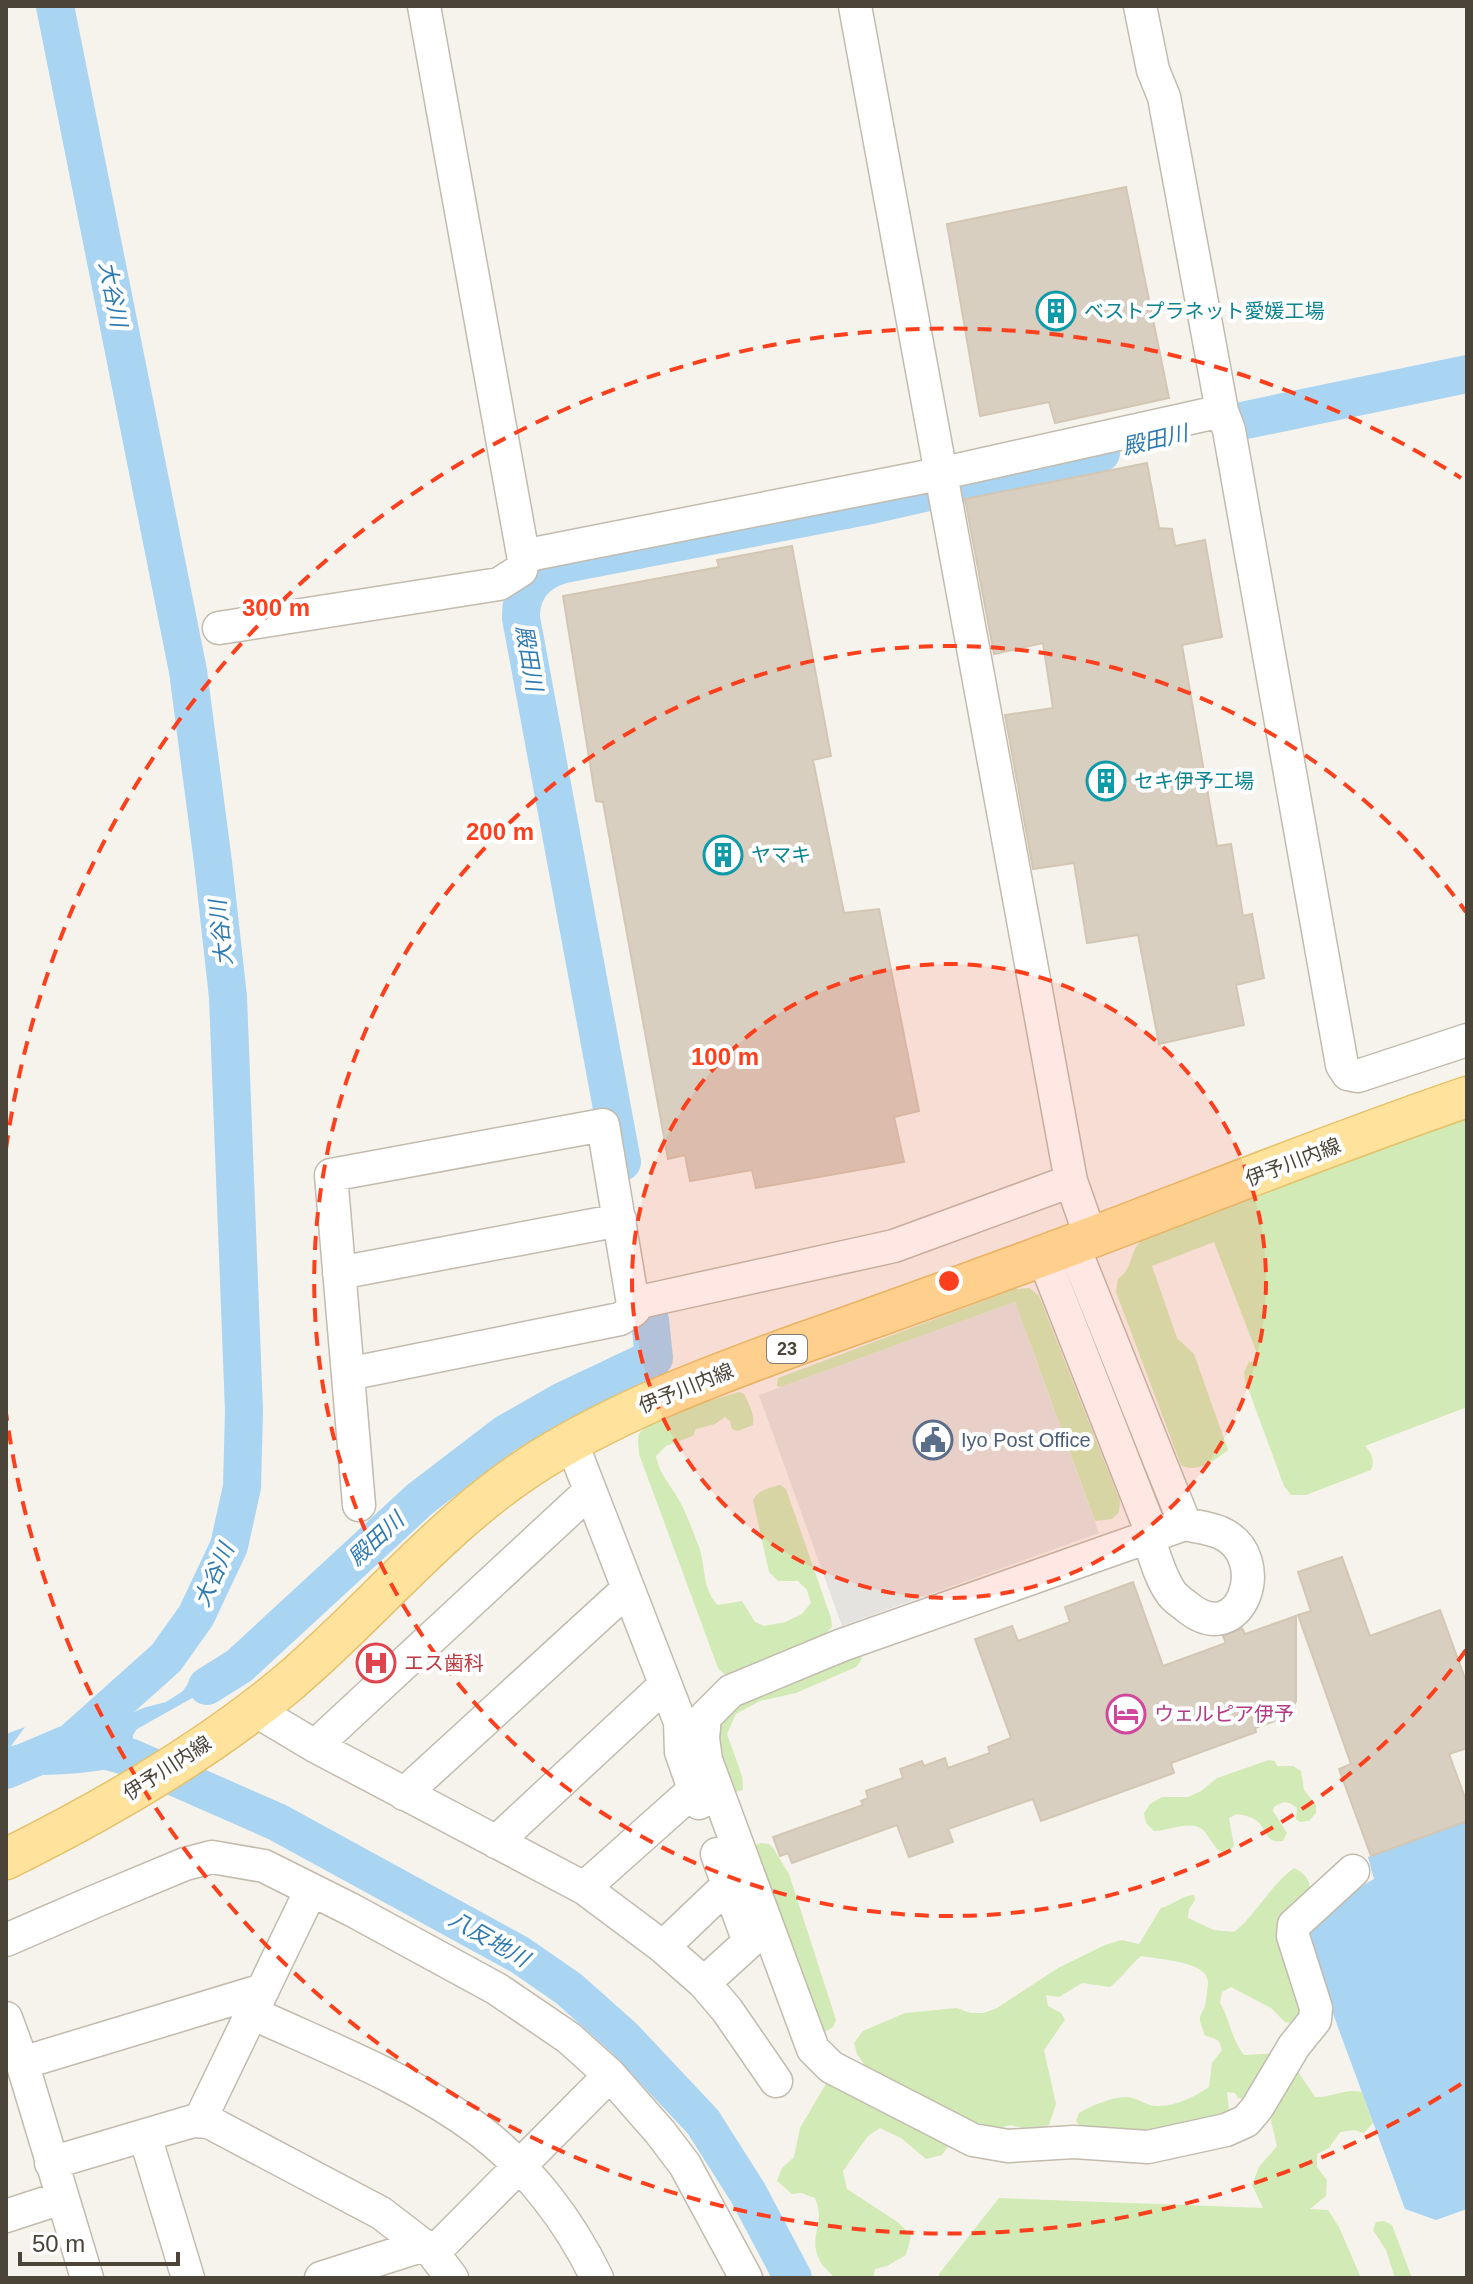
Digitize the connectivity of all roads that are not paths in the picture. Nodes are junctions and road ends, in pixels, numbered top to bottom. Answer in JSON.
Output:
{"nodes":[{"id":1,"x":424,"y":6,"type":"edge"},
{"id":2,"x":855,"y":6,"type":"edge"},
{"id":3,"x":1140,"y":6,"type":"edge"},
{"id":4,"x":1222,"y":411,"type":"junction"},
{"id":5,"x":939,"y":474,"type":"junction"},
{"id":6,"x":524,"y":560,"type":"junction"},
{"id":7,"x":219,"y":628,"type":"dead end"},
{"id":8,"x":1467,"y":1040,"type":"edge"},
{"id":9,"x":1467,"y":1097,"type":"edge"},
{"id":10,"x":1071,"y":1181,"type":"junction"},
{"id":11,"x":620,"y":1220,"type":"junction"},
{"id":12,"x":1069,"y":1247,"type":"junction"},
{"id":13,"x":339,"y":1273,"type":"junction"},
{"id":14,"x":635,"y":1303,"type":"junction"},
{"id":15,"x":348,"y":1374,"type":"junction"},
{"id":16,"x":571,"y":1441,"type":"junction"},
{"id":17,"x":590,"y":1491,"type":"junction"},
{"id":18,"x":359,"y":1505,"type":"dead end"},
{"id":19,"x":1185,"y":1524,"type":"junction"},
{"id":20,"x":1151,"y":1537,"type":"junction"},
{"id":21,"x":628,"y":1589,"type":"junction"},
{"id":22,"x":665,"y":1685,"type":"junction"},
{"id":23,"x":253,"y":1709,"type":"junction"},
{"id":24,"x":315,"y":1746,"type":"junction"},
{"id":25,"x":694,"y":1790,"type":"junction"},
{"id":26,"x":404,"y":1794,"type":"junction"},
{"id":27,"x":496,"y":1842,"type":"junction"},
{"id":28,"x":6,"y":1859,"type":"edge"},
{"id":29,"x":1353,"y":1871,"type":"dead end"},
{"id":30,"x":729,"y":1884,"type":"junction"},
{"id":31,"x":584,"y":1888,"type":"junction"},
{"id":32,"x":311,"y":1890,"type":"junction"},
{"id":33,"x":6,"y":1940,"type":"edge"},
{"id":34,"x":663,"y":1947,"type":"junction"},
{"id":35,"x":704,"y":1983,"type":"junction"},
{"id":36,"x":257,"y":2001,"type":"junction"},
{"id":37,"x":6,"y":2018,"type":"edge"},
{"id":38,"x":22,"y":2063,"type":"junction"},
{"id":39,"x":610,"y":2075,"type":"junction"},
{"id":40,"x":776,"y":2081,"type":"dead end"},
{"id":41,"x":200,"y":2120,"type":"junction"},
{"id":42,"x":145,"y":2136,"type":"junction"},
{"id":43,"x":51,"y":2163,"type":"junction"},
{"id":44,"x":518,"y":2166,"type":"junction"},
{"id":45,"x":61,"y":2198,"type":"junction"},
{"id":46,"x":6,"y":2216,"type":"edge"},
{"id":47,"x":437,"y":2259,"type":"edge"},
{"id":48,"x":87,"y":2278,"type":"edge"},
{"id":49,"x":188,"y":2278,"type":"edge"},
{"id":50,"x":321,"y":2278,"type":"edge"},
{"id":51,"x":597,"y":2278,"type":"edge"},
{"id":52,"x":746,"y":2278,"type":"edge"}],
"edges":[{"from":1,"to":6,"type":"street"},
{"from":2,"to":5,"type":"street"},
{"from":3,"to":4,"type":"street"},
{"from":4,"to":5,"type":"street"},
{"from":4,"to":8,"type":"street"},
{"from":5,"to":6,"type":"street"},
{"from":5,"to":10,"type":"street"},
{"from":6,"to":7,"type":"street"},
{"from":9,"to":12,"type":"main road","name":"伊予川内線","number":"23"},
{"from":10,"to":12,"type":"street"},
{"from":10,"to":14,"type":"street"},
{"from":11,"to":13,"type":"street"},
{"from":11,"to":13,"type":"street"},
{"from":11,"to":14,"type":"street"},
{"from":12,"to":16,"type":"main road","name":"伊予川内線","number":"23"},
{"from":12,"to":19,"type":"street"},
{"from":12,"to":20,"type":"street"},
{"from":13,"to":15,"type":"street"},
{"from":14,"to":15,"type":"street"},
{"from":15,"to":18,"type":"street"},
{"from":16,"to":17,"type":"street"},
{"from":16,"to":23,"type":"main road","name":"伊予川内線","number":"23"},
{"from":17,"to":21,"type":"street"},
{"from":17,"to":24,"type":"street"},
{"from":19,"to":20,"type":"street"},
{"from":19,"to":20,"type":"street"},
{"from":20,"to":29,"type":"street"},
{"from":21,"to":22,"type":"street"},
{"from":21,"to":26,"type":"street"},
{"from":22,"to":25,"type":"street"},
{"from":22,"to":27,"type":"street"},
{"from":23,"to":24,"type":"street"},
{"from":23,"to":28,"type":"main road","name":"伊予川内線","number":"23"},
{"from":24,"to":26,"type":"street"},
{"from":25,"to":30,"type":"street"},
{"from":25,"to":31,"type":"street"},
{"from":26,"to":27,"type":"street"},
{"from":27,"to":31,"type":"street"},
{"from":30,"to":34,"type":"street"},
{"from":30,"to":35,"type":"street"},
{"from":31,"to":34,"type":"street"},
{"from":32,"to":33,"type":"street"},
{"from":32,"to":36,"type":"street"},
{"from":32,"to":39,"type":"street"},
{"from":34,"to":35,"type":"street"},
{"from":35,"to":40,"type":"street"},
{"from":36,"to":38,"type":"street"},
{"from":36,"to":41,"type":"street"},
{"from":36,"to":44,"type":"street"},
{"from":37,"to":38,"type":"street"},
{"from":38,"to":43,"type":"street"},
{"from":39,"to":44,"type":"street"},
{"from":39,"to":52,"type":"street"},
{"from":41,"to":42,"type":"street"},
{"from":41,"to":47,"type":"street"},
{"from":42,"to":43,"type":"street"},
{"from":42,"to":49,"type":"street"},
{"from":43,"to":45,"type":"street"},
{"from":44,"to":47,"type":"street"},
{"from":44,"to":51,"type":"street"},
{"from":45,"to":46,"type":"street"},
{"from":45,"to":48,"type":"street"},
{"from":47,"to":50,"type":"street"}]}
